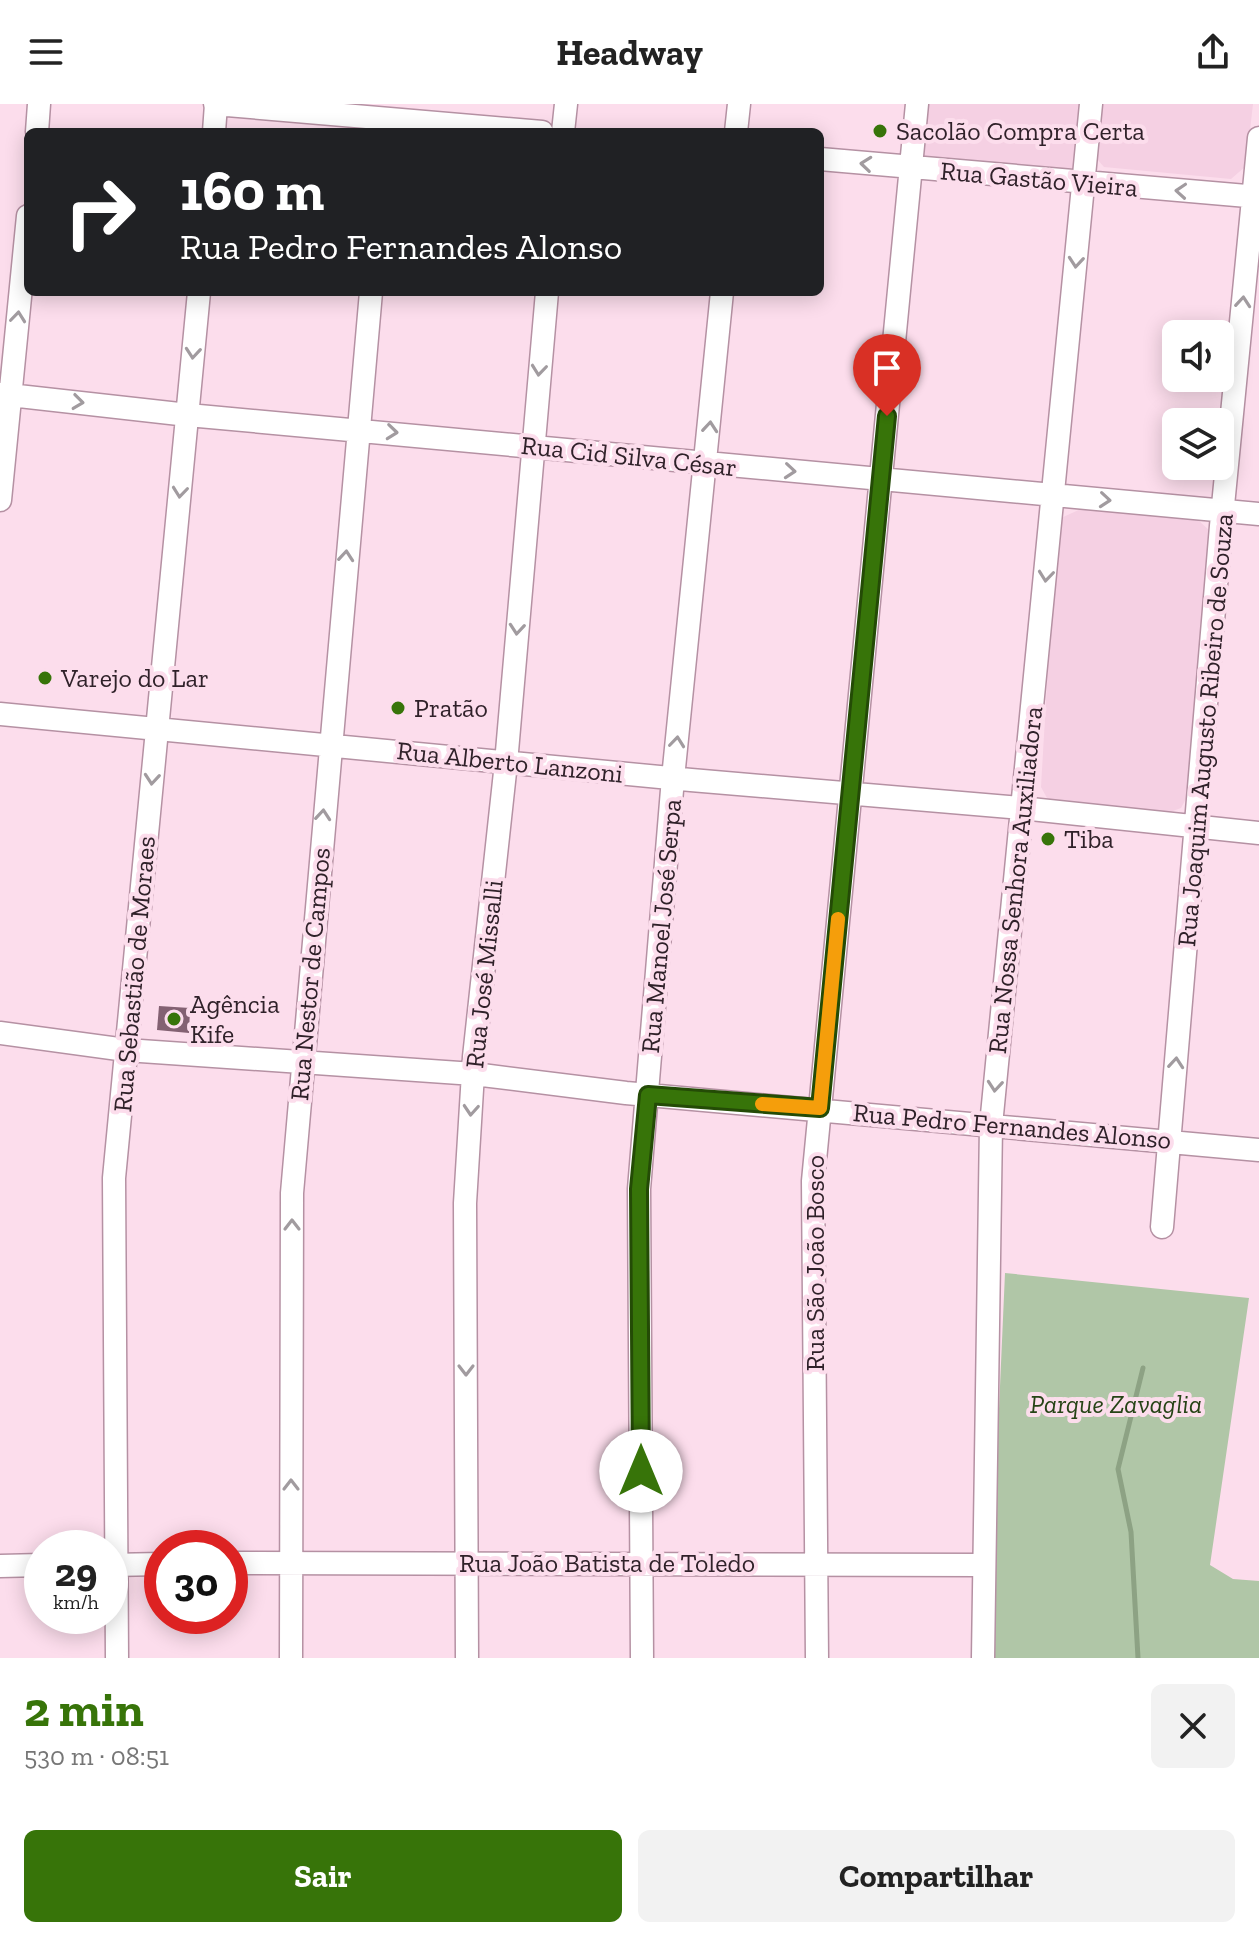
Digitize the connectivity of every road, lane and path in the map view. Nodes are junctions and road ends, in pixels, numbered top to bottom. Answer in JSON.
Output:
{"nodes":[{"id":1,"x":39,"y":104,"type":"edge"},
{"id":2,"x":216,"y":104,"type":"edge"},
{"id":3,"x":566,"y":104,"type":"edge"},
{"id":4,"x":739,"y":104,"type":"edge"},
{"id":5,"x":917,"y":104,"type":"edge"},
{"id":6,"x":1091,"y":104,"type":"edge"},
{"id":7,"x":388,"y":119,"type":"edge"},
{"id":8,"x":37,"y":128,"type":"edge"},
{"id":9,"x":214,"y":128,"type":"edge"},
{"id":10,"x":495,"y":128,"type":"edge"},
{"id":11,"x":563,"y":128,"type":"edge"},
{"id":12,"x":736,"y":128,"type":"edge"},
{"id":13,"x":1259,"y":138,"type":"edge"},
{"id":14,"x":824,"y":159,"type":"edge"},
{"id":15,"x":912,"y":168,"type":"junction"},
{"id":16,"x":1083,"y":184,"type":"junction"},
{"id":17,"x":1256,"y":196,"type":"edge"},
{"id":18,"x":24,"y":247,"type":"edge"},
{"id":19,"x":199,"y":296,"type":"edge"},
{"id":20,"x":371,"y":296,"type":"edge"},
{"id":21,"x":547,"y":296,"type":"edge"},
{"id":22,"x":722,"y":296,"type":"edge"},
{"id":23,"x":5,"y":394,"type":"edge"},
{"id":24,"x":188,"y":415,"type":"junction"},
{"id":25,"x":358,"y":429,"type":"junction"},
{"id":26,"x":532,"y":446,"type":"junction"},
{"id":27,"x":707,"y":464,"type":"junction"},
{"id":28,"x":880,"y":478,"type":"junction"},
{"id":29,"x":1055,"y":496,"type":"junction"},
{"id":30,"x":0,"y":500,"type":"edge"},
{"id":31,"x":1224,"y":510,"type":"junction"},
{"id":32,"x":1259,"y":514,"type":"edge"},
{"id":33,"x":0,"y":714,"type":"edge"},
{"id":34,"x":157,"y":730,"type":"junction"},
{"id":35,"x":329,"y":744,"type":"junction"},
{"id":36,"x":506,"y":763,"type":"junction"},
{"id":37,"x":673,"y":778,"type":"junction"},
{"id":38,"x":851,"y":792,"type":"junction"},
{"id":39,"x":1021,"y":808,"type":"junction"},
{"id":40,"x":1199,"y":827,"type":"junction"},
{"id":41,"x":1259,"y":833,"type":"edge"},
{"id":42,"x":0,"y":1033,"type":"edge"},
{"id":43,"x":126,"y":1050,"type":"junction"},
{"id":44,"x":302,"y":1061,"type":"junction"},
{"id":45,"x":474,"y":1074,"type":"junction"},
{"id":46,"x":648,"y":1095,"type":"junction"},
{"id":47,"x":820,"y":1108,"type":"junction"},
{"id":48,"x":991,"y":1125,"type":"junction"},
{"id":49,"x":1168,"y":1141,"type":"junction"},
{"id":50,"x":1259,"y":1150,"type":"edge"},
{"id":51,"x":1162,"y":1227,"type":"dead end"},
{"id":52,"x":114,"y":1530,"type":"edge"},
{"id":53,"x":467,"y":1562,"type":"junction"},
{"id":54,"x":248,"y":1563,"type":"edge"},
{"id":55,"x":291,"y":1563,"type":"junction"},
{"id":56,"x":816,"y":1564,"type":"junction"},
{"id":57,"x":24,"y":1565,"type":"edge"},
{"id":58,"x":642,"y":1565,"type":"junction"},
{"id":59,"x":984,"y":1565,"type":"junction"},
{"id":60,"x":0,"y":1566,"type":"edge"},
{"id":61,"x":116,"y":1634,"type":"edge"},
{"id":62,"x":117,"y":1658,"type":"edge"},
{"id":63,"x":291,"y":1658,"type":"edge"},
{"id":64,"x":467,"y":1658,"type":"edge"},
{"id":65,"x":642,"y":1658,"type":"edge"},
{"id":66,"x":817,"y":1658,"type":"edge"},
{"id":67,"x":983,"y":1658,"type":"edge"}],
"edges":[{"from":1,"to":8,"type":"street"},
{"from":2,"to":7,"type":"street"},
{"from":2,"to":9,"type":"street"},
{"from":3,"to":11,"type":"street"},
{"from":4,"to":12,"type":"street"},
{"from":5,"to":15,"type":"street","name":"Rua São João Bosco"},
{"from":6,"to":16,"type":"street","name":"Rua Nossa Senhora Auxiliadora"},
{"from":7,"to":10,"type":"street"},
{"from":13,"to":17,"type":"street","name":"Rua Joaquim Augusto Ribeiro de Souza"},
{"from":15,"to":14,"type":"street","name":"Rua Gastão Vieira","one_way":true},
{"from":15,"to":16,"type":"street","name":"Rua Gastão Vieira"},
{"from":15,"to":28,"type":"street","name":"Rua São João Bosco"},
{"from":17,"to":16,"type":"street","name":"Rua Gastão Vieira","one_way":true},
{"from":16,"to":29,"type":"street","name":"Rua Nossa Senhora Auxiliadora","one_way":true},
{"from":31,"to":17,"type":"street","name":"Rua Joaquim Augusto Ribeiro de Souza","one_way":true},
{"from":23,"to":18,"type":"street","one_way":true},
{"from":19,"to":24,"type":"street","name":"Rua Sebastião de Moraes","one_way":true},
{"from":20,"to":25,"type":"street","name":"Rua Nestor de Campos"},
{"from":21,"to":26,"type":"street","name":"Rua José Missalli","one_way":true},
{"from":27,"to":22,"type":"street","name":"Rua Manoel José Serpa","one_way":true},
{"from":23,"to":24,"type":"street","name":"Rua Cid Silva César","one_way":true},
{"from":23,"to":30,"type":"street"},
{"from":24,"to":25,"type":"street","name":"Rua Cid Silva César"},
{"from":24,"to":34,"type":"street","name":"Rua Sebastião de Moraes","one_way":true},
{"from":25,"to":26,"type":"street","name":"Rua Cid Silva César","one_way":true},
{"from":35,"to":25,"type":"street","name":"Rua Nestor de Campos","one_way":true},
{"from":26,"to":27,"type":"street","name":"Rua Cid Silva César"},
{"from":26,"to":36,"type":"street","name":"Rua José Missalli","one_way":true},
{"from":27,"to":28,"type":"street","name":"Rua Cid Silva César","one_way":true},
{"from":37,"to":27,"type":"street","name":"Rua Manoel José Serpa","one_way":true},
{"from":28,"to":29,"type":"street","name":"Rua Cid Silva César"},
{"from":28,"to":38,"type":"street","name":"Rua São João Bosco"},
{"from":29,"to":31,"type":"street","name":"Rua Cid Silva César","one_way":true},
{"from":29,"to":39,"type":"street","name":"Rua Nossa Senhora Auxiliadora","one_way":true},
{"from":31,"to":32,"type":"street","name":"Rua Cid Silva César"},
{"from":31,"to":40,"type":"street","name":"Rua Joaquim Augusto Ribeiro de Souza"},
{"from":33,"to":34,"type":"street","name":"Rua Alberto Lanzoni"},
{"from":34,"to":35,"type":"street","name":"Rua Alberto Lanzoni"},
{"from":34,"to":43,"type":"street","name":"Rua Sebastião de Moraes","one_way":true},
{"from":35,"to":36,"type":"street","name":"Rua Alberto Lanzoni"},
{"from":44,"to":35,"type":"street","name":"Rua Nestor de Campos","one_way":true},
{"from":36,"to":37,"type":"street","name":"Rua Alberto Lanzoni"},
{"from":36,"to":45,"type":"street","name":"Rua José Missalli"},
{"from":37,"to":38,"type":"street","name":"Rua Alberto Lanzoni"},
{"from":37,"to":46,"type":"street","name":"Rua Manoel José Serpa"},
{"from":38,"to":39,"type":"street","name":"Rua Alberto Lanzoni"},
{"from":38,"to":47,"type":"street","name":"Rua São João Bosco"},
{"from":39,"to":40,"type":"street","name":"Rua Alberto Lanzoni"},
{"from":39,"to":48,"type":"street","name":"Rua Nossa Senhora Auxiliadora","one_way":true},
{"from":40,"to":41,"type":"street","name":"Rua Alberto Lanzoni"},
{"from":49,"to":40,"type":"street","name":"Rua Joaquim Augusto Ribeiro de Souza","one_way":true},
{"from":42,"to":43,"type":"street","name":"Rua Pedro Fernandes Alonso"},
{"from":43,"to":44,"type":"street","name":"Rua Pedro Fernandes Alonso"},
{"from":43,"to":52,"type":"street","name":"Rua Sebastião de Moraes"},
{"from":44,"to":45,"type":"street","name":"Rua Pedro Fernandes Alonso"},
{"from":55,"to":44,"type":"street","name":"Rua Nestor de Campos","one_way":true},
{"from":45,"to":46,"type":"street","name":"Rua Pedro Fernandes Alonso"},
{"from":45,"to":53,"type":"street","name":"Rua José Missalli","one_way":true},
{"from":46,"to":47,"type":"street","name":"Rua Pedro Fernandes Alonso"},
{"from":46,"to":58,"type":"street","name":"Rua Manoel José Serpa"},
{"from":47,"to":48,"type":"street","name":"Rua Pedro Fernandes Alonso"},
{"from":47,"to":56,"type":"street","name":"Rua São João Bosco"},
{"from":48,"to":49,"type":"street","name":"Rua Pedro Fernandes Alonso"},
{"from":48,"to":59,"type":"street","name":"Rua Nossa Senhora Auxiliadora"},
{"from":49,"to":50,"type":"street","name":"Rua Pedro Fernandes Alonso"},
{"from":49,"to":51,"type":"street","name":"Rua Joaquim Augusto Ribeiro de Souza"},
{"from":53,"to":55,"type":"street","name":"Rua João Batista de Toledo"},
{"from":53,"to":58,"type":"street","name":"Rua João Batista de Toledo"},
{"from":53,"to":64,"type":"street","name":"Rua José Missalli"},
{"from":54,"to":55,"type":"street","name":"Rua João Batista de Toledo"},
{"from":55,"to":63,"type":"street","name":"Rua Nestor de Campos"},
{"from":56,"to":58,"type":"street","name":"Rua João Batista de Toledo"},
{"from":56,"to":59,"type":"street","name":"Rua João Batista de Toledo"},
{"from":56,"to":66,"type":"street","name":"Rua São João Bosco"},
{"from":57,"to":60,"type":"street"},
{"from":58,"to":65,"type":"street","name":"Rua Manoel José Serpa"},
{"from":59,"to":67,"type":"street","name":"Rua Nossa Senhora Auxiliadora"},
{"from":61,"to":62,"type":"street","name":"Rua Sebastião de Moraes"}]}
